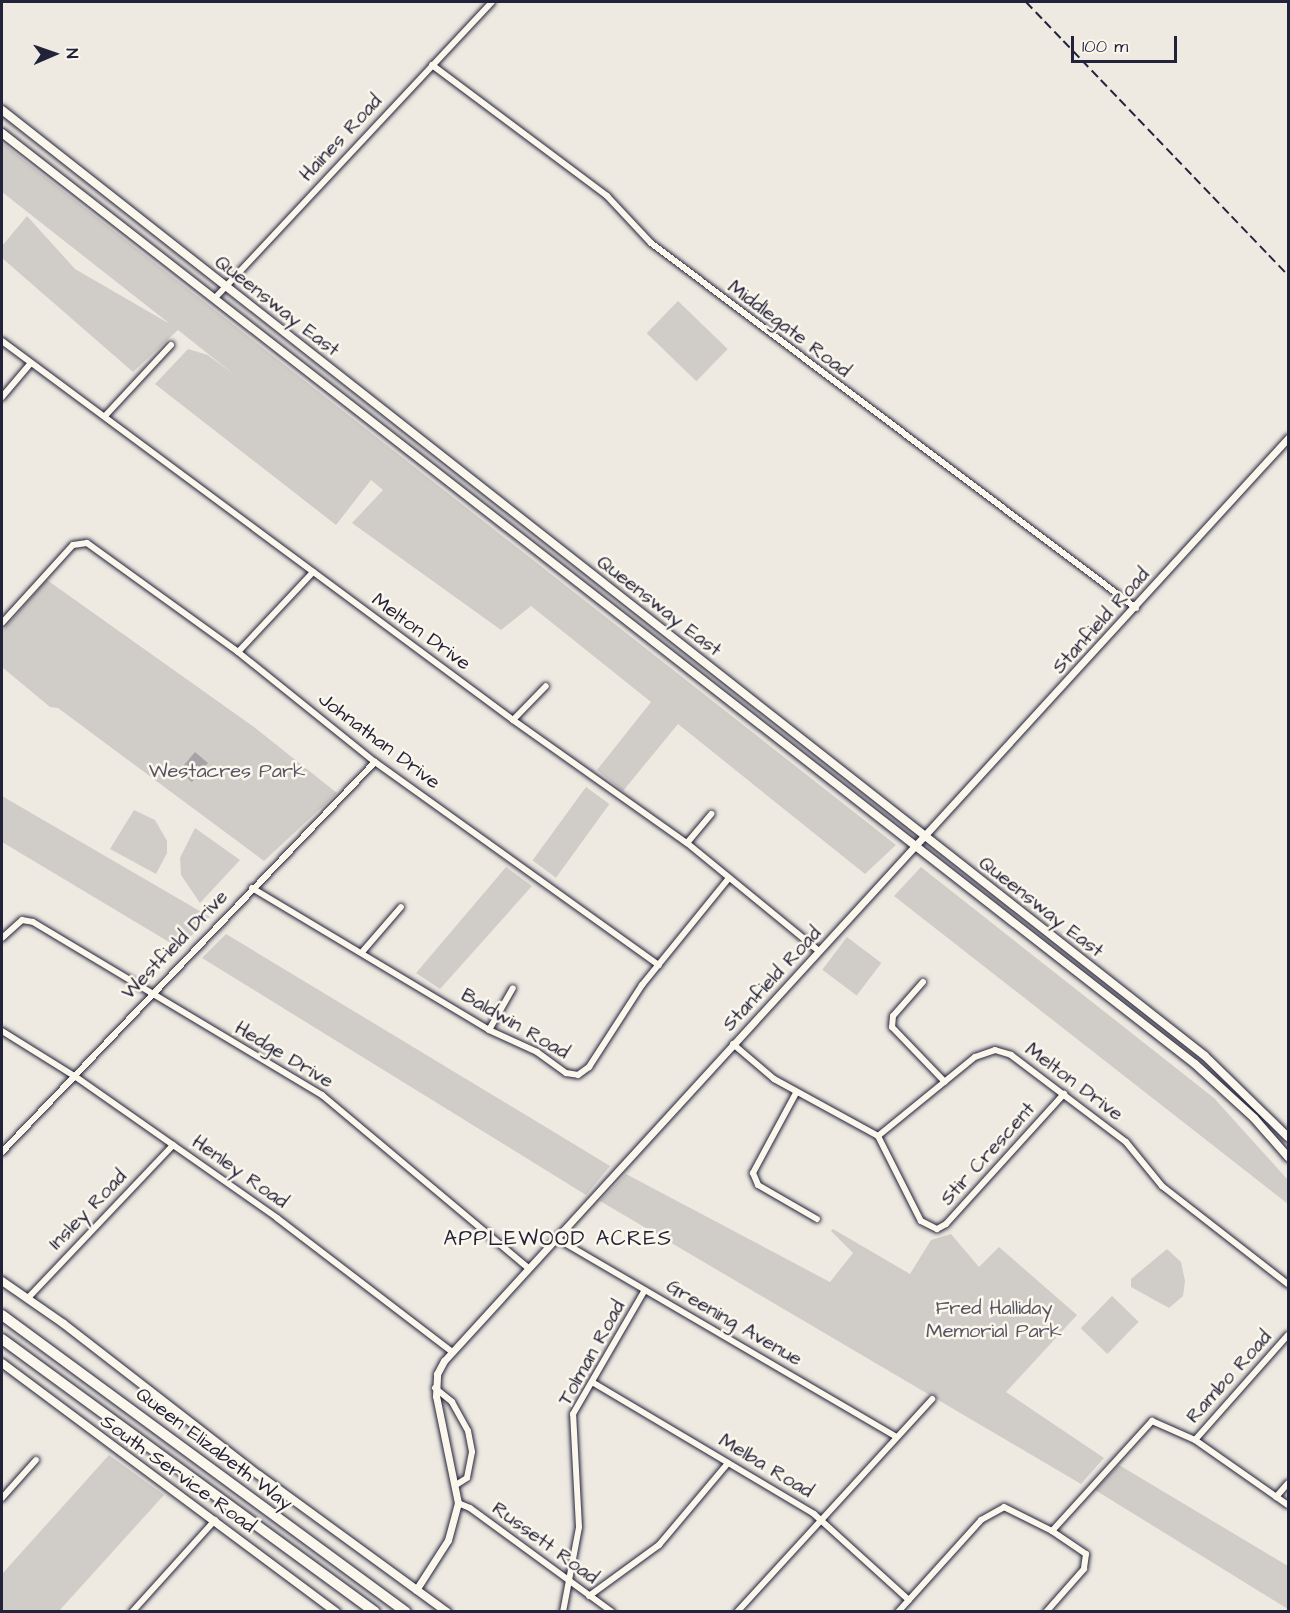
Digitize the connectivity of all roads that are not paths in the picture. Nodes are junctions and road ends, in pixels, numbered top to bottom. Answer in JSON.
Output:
{"nodes":[{"id":1,"x":492,"y":2,"type":"edge"},
{"id":2,"x":432,"y":65,"type":"junction"},
{"id":3,"x":2,"y":110,"type":"edge"},
{"id":4,"x":2,"y":133,"type":"edge"},
{"id":5,"x":226,"y":287,"type":"junction"},
{"id":6,"x":215,"y":298,"type":"junction"},
{"id":7,"x":2,"y":341,"type":"edge"},
{"id":8,"x":171,"y":345,"type":"dead end"},
{"id":9,"x":30,"y":363,"type":"junction"},
{"id":10,"x":2,"y":397,"type":"edge"},
{"id":11,"x":105,"y":416,"type":"junction"},
{"id":12,"x":1288,"y":438,"type":"edge"},
{"id":13,"x":313,"y":572,"type":"junction"},
{"id":14,"x":1136,"y":608,"type":"junction"},
{"id":15,"x":2,"y":623,"type":"edge"},
{"id":16,"x":238,"y":652,"type":"junction"},
{"id":17,"x":546,"y":686,"type":"dead end"},
{"id":18,"x":513,"y":720,"type":"junction"},
{"id":19,"x":375,"y":762,"type":"junction"},
{"id":20,"x":711,"y":814,"type":"dead end"},
{"id":21,"x":925,"y":837,"type":"junction"},
{"id":22,"x":687,"y":843,"type":"junction"},
{"id":23,"x":916,"y":847,"type":"junction"},
{"id":24,"x":729,"y":878,"type":"junction"},
{"id":25,"x":252,"y":888,"type":"junction"},
{"id":26,"x":401,"y":907,"type":"dead end"},
{"id":27,"x":2,"y":938,"type":"edge"},
{"id":28,"x":363,"y":951,"type":"junction"},
{"id":29,"x":819,"y":951,"type":"junction"},
{"id":30,"x":659,"y":965,"type":"junction"},
{"id":31,"x":923,"y":982,"type":"dead end"},
{"id":32,"x":513,"y":988,"type":"dead end"},
{"id":33,"x":149,"y":995,"type":"junction"},
{"id":34,"x":2,"y":1030,"type":"edge"},
{"id":35,"x":489,"y":1030,"type":"junction"},
{"id":36,"x":733,"y":1044,"type":"junction"},
{"id":37,"x":76,"y":1077,"type":"junction"},
{"id":38,"x":945,"y":1082,"type":"junction"},
{"id":39,"x":796,"y":1093,"type":"junction"},
{"id":40,"x":1065,"y":1094,"type":"junction"},
{"id":41,"x":878,"y":1136,"type":"junction"},
{"id":42,"x":1288,"y":1137,"type":"edge"},
{"id":43,"x":173,"y":1144,"type":"junction"},
{"id":44,"x":2,"y":1152,"type":"edge"},
{"id":45,"x":1288,"y":1157,"type":"edge"},
{"id":46,"x":817,"y":1219,"type":"dead end"},
{"id":47,"x":556,"y":1238,"type":"junction"},
{"id":48,"x":528,"y":1268,"type":"junction"},
{"id":49,"x":2,"y":1281,"type":"edge"},
{"id":50,"x":1288,"y":1284,"type":"edge"},
{"id":51,"x":645,"y":1290,"type":"junction"},
{"id":52,"x":28,"y":1298,"type":"junction"},
{"id":53,"x":2,"y":1315,"type":"edge"},
{"id":54,"x":1288,"y":1335,"type":"edge"},
{"id":55,"x":2,"y":1339,"type":"edge"},
{"id":56,"x":452,"y":1352,"type":"junction"},
{"id":57,"x":2,"y":1363,"type":"edge"},
{"id":58,"x":592,"y":1382,"type":"junction"},
{"id":59,"x":435,"y":1388,"type":"junction"},
{"id":60,"x":932,"y":1399,"type":"dead end"},
{"id":61,"x":896,"y":1437,"type":"junction"},
{"id":62,"x":1195,"y":1440,"type":"junction"},
{"id":63,"x":36,"y":1460,"type":"dead end"},
{"id":64,"x":728,"y":1463,"type":"junction"},
{"id":65,"x":1288,"y":1483,"type":"edge"},
{"id":66,"x":456,"y":1485,"type":"junction"},
{"id":67,"x":1276,"y":1497,"type":"junction"},
{"id":68,"x":2,"y":1498,"type":"edge"},
{"id":69,"x":458,"y":1503,"type":"junction"},
{"id":70,"x":1288,"y":1506,"type":"edge"},
{"id":71,"x":215,"y":1520,"type":"junction"},
{"id":72,"x":822,"y":1520,"type":"junction"},
{"id":73,"x":1052,"y":1531,"type":"junction"},
{"id":74,"x":569,"y":1580,"type":"junction"},
{"id":75,"x":416,"y":1590,"type":"junction"},
{"id":76,"x":589,"y":1596,"type":"junction"},
{"id":77,"x":909,"y":1600,"type":"junction"},
{"id":78,"x":132,"y":1611,"type":"edge"},
{"id":79,"x":336,"y":1611,"type":"edge"},
{"id":80,"x":375,"y":1611,"type":"edge"},
{"id":81,"x":406,"y":1611,"type":"edge"},
{"id":82,"x":447,"y":1611,"type":"edge"},
{"id":83,"x":563,"y":1611,"type":"edge"},
{"id":84,"x":612,"y":1611,"type":"edge"},
{"id":85,"x":737,"y":1611,"type":"edge"},
{"id":86,"x":898,"y":1611,"type":"edge"},
{"id":87,"x":1046,"y":1611,"type":"edge"}],
"edges":[{"from":1,"to":2,"type":"street","name":"Haines Road"},
{"from":2,"to":5,"type":"street","name":"Haines Road"},
{"from":2,"to":14,"type":"street","name":"Middlegate Road"},
{"from":3,"to":5,"type":"main road","name":"Queensway East"},
{"from":4,"to":6,"type":"main road","name":"Queensway East"},
{"from":5,"to":6,"type":"street","name":"Haines Road"},
{"from":5,"to":21,"type":"main road","name":"Queensway East"},
{"from":6,"to":23,"type":"main road","name":"Queensway East"},
{"from":7,"to":9,"type":"street","name":"Melton Drive"},
{"from":8,"to":11,"type":"street"},
{"from":9,"to":10,"type":"street"},
{"from":9,"to":11,"type":"street","name":"Melton Drive"},
{"from":11,"to":13,"type":"street","name":"Melton Drive"},
{"from":12,"to":14,"type":"street","name":"Stanfield Road"},
{"from":13,"to":16,"type":"street"},
{"from":13,"to":18,"type":"street","name":"Melton Drive"},
{"from":14,"to":21,"type":"street","name":"Stanfield Road"},
{"from":15,"to":16,"type":"street","name":"Johnathan Drive"},
{"from":16,"to":19,"type":"street","name":"Johnathan Drive"},
{"from":17,"to":18,"type":"street"},
{"from":18,"to":22,"type":"street","name":"Melton Drive"},
{"from":19,"to":25,"type":"street","name":"Westfield Drive"},
{"from":19,"to":30,"type":"street","name":"Johnathan Drive"},
{"from":20,"to":22,"type":"street"},
{"from":21,"to":23,"type":"street","name":"Stanfield Road"},
{"from":21,"to":42,"type":"main road","name":"Queensway East"},
{"from":22,"to":24,"type":"street","name":"Melton Drive"},
{"from":23,"to":29,"type":"street","name":"Stanfield Road"},
{"from":23,"to":45,"type":"main road","name":"Queensway East"},
{"from":24,"to":29,"type":"street","name":"Melton Drive"},
{"from":24,"to":30,"type":"street","name":"Baldwin Road"},
{"from":25,"to":28,"type":"street","name":"Baldwin Road"},
{"from":25,"to":33,"type":"street","name":"Westfield Drive"},
{"from":26,"to":28,"type":"street"},
{"from":27,"to":33,"type":"street","name":"Hedge Drive"},
{"from":28,"to":35,"type":"street","name":"Baldwin Road"},
{"from":29,"to":36,"type":"street","name":"Stanfield Road"},
{"from":30,"to":35,"type":"street","name":"Baldwin Road"},
{"from":31,"to":38,"type":"street"},
{"from":32,"to":35,"type":"street"},
{"from":33,"to":37,"type":"street","name":"Westfield Drive"},
{"from":33,"to":48,"type":"street","name":"Hedge Drive"},
{"from":34,"to":37,"type":"street","name":"Henley Road"},
{"from":36,"to":39,"type":"street"},
{"from":36,"to":47,"type":"street","name":"Stanfield Road"},
{"from":37,"to":43,"type":"street","name":"Henley Road"},
{"from":37,"to":44,"type":"street","name":"Westfield Drive"},
{"from":38,"to":40,"type":"street","name":"Melton Drive"},
{"from":38,"to":41,"type":"street","name":"Melton Drive"},
{"from":39,"to":41,"type":"street"},
{"from":39,"to":46,"type":"street"},
{"from":40,"to":41,"type":"street","name":"Stir Crescent"},
{"from":40,"to":50,"type":"street","name":"Melton Drive"},
{"from":43,"to":52,"type":"street","name":"Insley Road"},
{"from":43,"to":56,"type":"street","name":"Henley Road"},
{"from":47,"to":48,"type":"street","name":"Stanfield Road"},
{"from":47,"to":51,"type":"street","name":"Greening Avenue"},
{"from":48,"to":56,"type":"street","name":"Stanfield Road"},
{"from":49,"to":52,"type":"main road"},
{"from":51,"to":58,"type":"street","name":"Tolman Road"},
{"from":51,"to":61,"type":"street","name":"Greening Avenue"},
{"from":52,"to":75,"type":"main road"},
{"from":53,"to":81,"type":"highway","name":"Queen Elizabeth Way"},
{"from":54,"to":62,"type":"street","name":"Rambo Road"},
{"from":55,"to":80,"type":"highway","name":"Queen Elizabeth Way"},
{"from":56,"to":59,"type":"street","name":"Stanfield Road"},
{"from":57,"to":71,"type":"main road","name":"South Service Road"},
{"from":58,"to":64,"type":"street","name":"Melba Road"},
{"from":58,"to":74,"type":"street","name":"Tolman Road"},
{"from":59,"to":66,"type":"street"},
{"from":59,"to":66,"type":"street"},
{"from":60,"to":61,"type":"street"},
{"from":61,"to":72,"type":"street"},
{"from":62,"to":67,"type":"street"},
{"from":62,"to":73,"type":"street"},
{"from":63,"to":68,"type":"street"},
{"from":64,"to":72,"type":"street","name":"Melba Road"},
{"from":64,"to":76,"type":"street"},
{"from":65,"to":67,"type":"street"},
{"from":66,"to":69,"type":"street"},
{"from":67,"to":70,"type":"street"},
{"from":69,"to":74,"type":"street","name":"Russett Road"},
{"from":69,"to":75,"type":"street"},
{"from":71,"to":78,"type":"street"},
{"from":71,"to":79,"type":"main road","name":"South Service Road"},
{"from":72,"to":77,"type":"street","name":"Melba Road"},
{"from":72,"to":85,"type":"street"},
{"from":73,"to":77,"type":"street"},
{"from":73,"to":87,"type":"street"},
{"from":74,"to":76,"type":"street","name":"Russett Road"},
{"from":74,"to":83,"type":"street","name":"Tolman Road"},
{"from":75,"to":82,"type":"main road"},
{"from":76,"to":84,"type":"street","name":"Russett Road"},
{"from":77,"to":86,"type":"street"}]}
